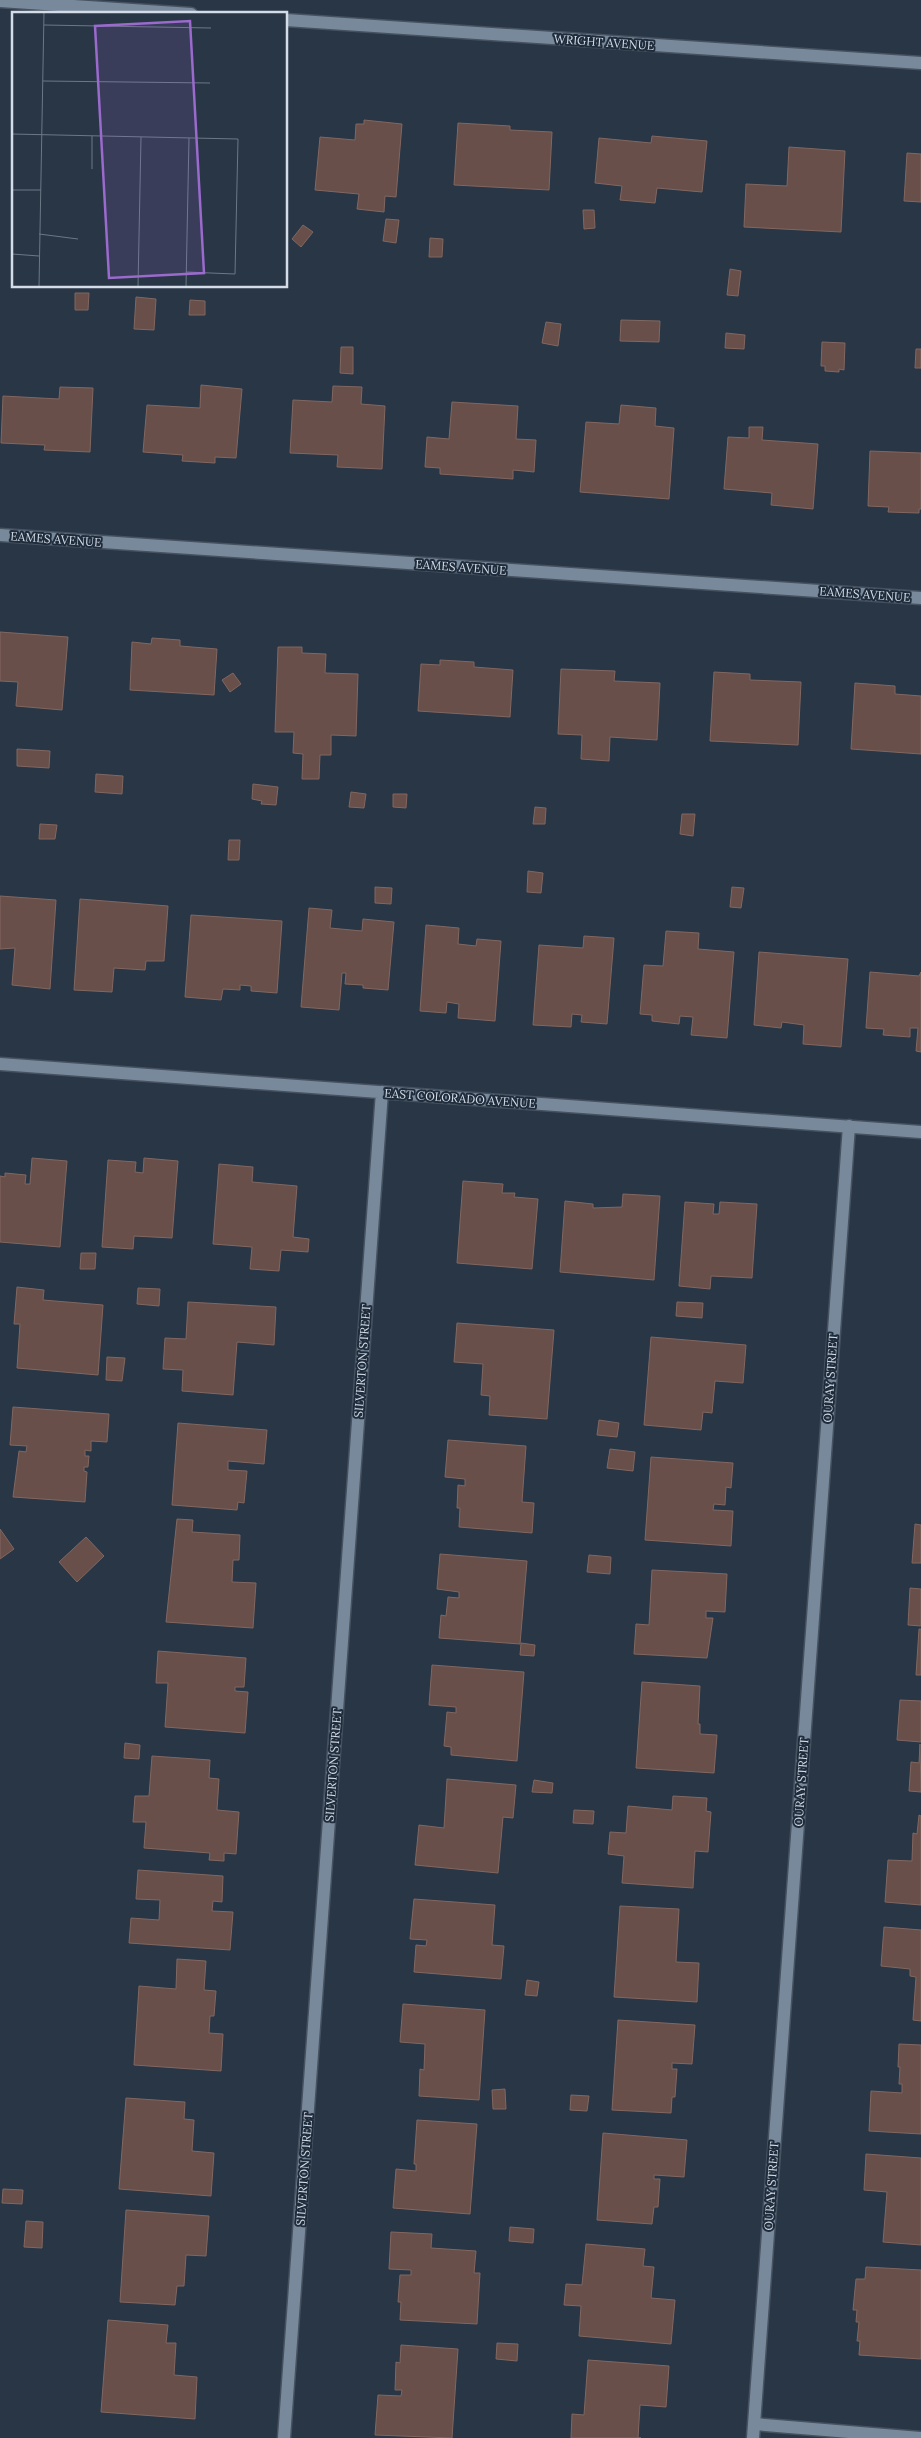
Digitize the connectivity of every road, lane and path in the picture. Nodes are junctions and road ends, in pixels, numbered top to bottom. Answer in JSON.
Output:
{"nodes":[{"id":1,"x":0,"y":1,"type":"edge"},
{"id":2,"x":162,"y":12,"type":"edge"},
{"id":3,"x":288,"y":20,"type":"edge"},
{"id":4,"x":921,"y":63,"type":"edge"},
{"id":5,"x":0,"y":535,"type":"edge"},
{"id":6,"x":921,"y":598,"type":"edge"},
{"id":7,"x":0,"y":1064,"type":"edge"},
{"id":8,"x":382,"y":1092,"type":"junction"},
{"id":9,"x":849,"y":1126,"type":"junction"},
{"id":10,"x":921,"y":1132,"type":"edge"},
{"id":11,"x":754,"y":2424,"type":"junction"},
{"id":12,"x":284,"y":2438,"type":"edge"},
{"id":13,"x":752,"y":2438,"type":"edge"},
{"id":14,"x":920,"y":2438,"type":"edge"}],
"edges":[{"from":1,"to":2,"type":"street"},
{"from":3,"to":4,"type":"street","name":"WRIGHT AVENUE"},
{"from":5,"to":6,"type":"street","name":"EAMES AVENUE"},
{"from":7,"to":8,"type":"street","name":"EAST COLORADO AVENUE"},
{"from":8,"to":9,"type":"street","name":"EAST COLORADO AVENUE"},
{"from":8,"to":12,"type":"street","name":"SILVERTON STREET"},
{"from":9,"to":10,"type":"street","name":"EAST COLORADO AVENUE"},
{"from":9,"to":11,"type":"street","name":"OURAY STREET"},
{"from":11,"to":13,"type":"street","name":"OURAY STREET"},
{"from":11,"to":14,"type":"street"}]}
